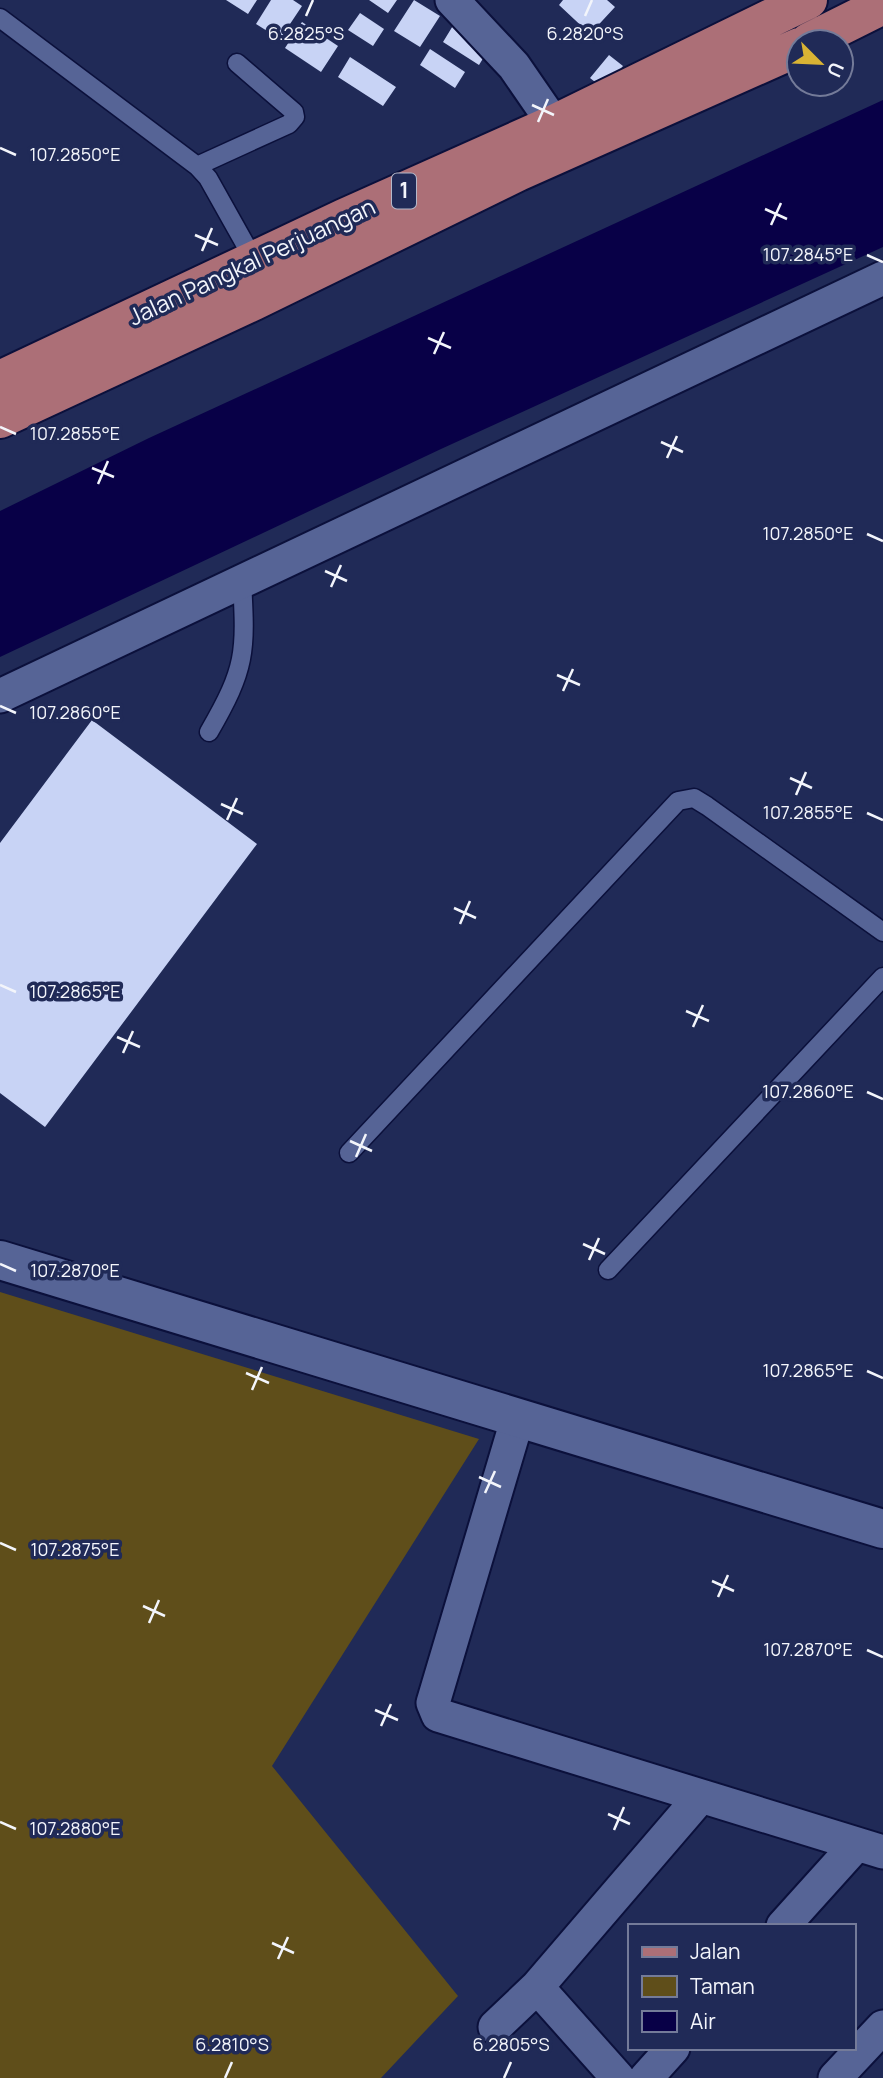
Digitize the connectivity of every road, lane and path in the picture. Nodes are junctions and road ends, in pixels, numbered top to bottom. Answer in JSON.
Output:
{"nodes":[{"id":1,"x":452,"y":0,"type":"edge"},
{"id":2,"x":805,"y":0,"type":"edge"},
{"id":3,"x":883,"y":5,"type":"edge"},
{"id":4,"x":0,"y":18,"type":"edge"},
{"id":5,"x":837,"y":28,"type":"edge"},
{"id":6,"x":785,"y":53,"type":"edge"},
{"id":7,"x":237,"y":63,"type":"dead end"},
{"id":8,"x":546,"y":113,"type":"junction"},
{"id":9,"x":197,"y":166,"type":"junction"},
{"id":10,"x":245,"y":245,"type":"junction"},
{"id":11,"x":883,"y":278,"type":"edge"},
{"id":12,"x":0,"y":380,"type":"edge"},
{"id":13,"x":0,"y":419,"type":"edge"},
{"id":14,"x":242,"y":581,"type":"junction"},
{"id":15,"x":0,"y":696,"type":"edge"},
{"id":16,"x":209,"y":732,"type":"dead end"},
{"id":17,"x":883,"y":932,"type":"edge"},
{"id":18,"x":883,"y":977,"type":"edge"},
{"id":19,"x":349,"y":1153,"type":"dead end"},
{"id":20,"x":0,"y":1260,"type":"edge"},
{"id":21,"x":608,"y":1270,"type":"dead end"},
{"id":22,"x":518,"y":1417,"type":"junction"},
{"id":23,"x":883,"y":1529,"type":"edge"},
{"id":24,"x":701,"y":1796,"type":"junction"},
{"id":25,"x":869,"y":1849,"type":"edge"},
{"id":26,"x":785,"y":1924,"type":"edge"},
{"id":27,"x":537,"y":1987,"type":"junction"},
{"id":28,"x":495,"y":2027,"type":"dead end"},
{"id":29,"x":883,"y":2027,"type":"edge"},
{"id":30,"x":671,"y":2050,"type":"edge"},
{"id":31,"x":618,"y":2078,"type":"edge"},
{"id":32,"x":646,"y":2078,"type":"edge"},
{"id":33,"x":835,"y":2078,"type":"edge"}],
"edges":[{"from":1,"to":8,"type":"street"},
{"from":2,"to":8,"type":"main road","name":"Jalan Pangkal Perjuangan","number":"1"},
{"from":3,"to":5,"type":"main road"},
{"from":4,"to":9,"type":"lane"},
{"from":6,"to":13,"type":"main road","name":"Jalan Pangkal Perjuangan","number":"1"},
{"from":7,"to":9,"type":"lane"},
{"from":8,"to":10,"type":"main road","name":"Jalan Pangkal Perjuangan","number":"1"},
{"from":9,"to":10,"type":"lane"},
{"from":10,"to":12,"type":"main road","name":"Jalan Pangkal Perjuangan","number":"1"},
{"from":11,"to":14,"type":"street"},
{"from":14,"to":15,"type":"street"},
{"from":14,"to":16,"type":"lane"},
{"from":17,"to":19,"type":"lane"},
{"from":18,"to":21,"type":"lane"},
{"from":20,"to":22,"type":"street"},
{"from":22,"to":23,"type":"street"},
{"from":22,"to":24,"type":"street"},
{"from":24,"to":25,"type":"street"},
{"from":24,"to":27,"type":"street"},
{"from":25,"to":26,"type":"street"},
{"from":27,"to":28,"type":"street"},
{"from":27,"to":31,"type":"street"},
{"from":29,"to":33,"type":"street"},
{"from":30,"to":32,"type":"street"}]}
